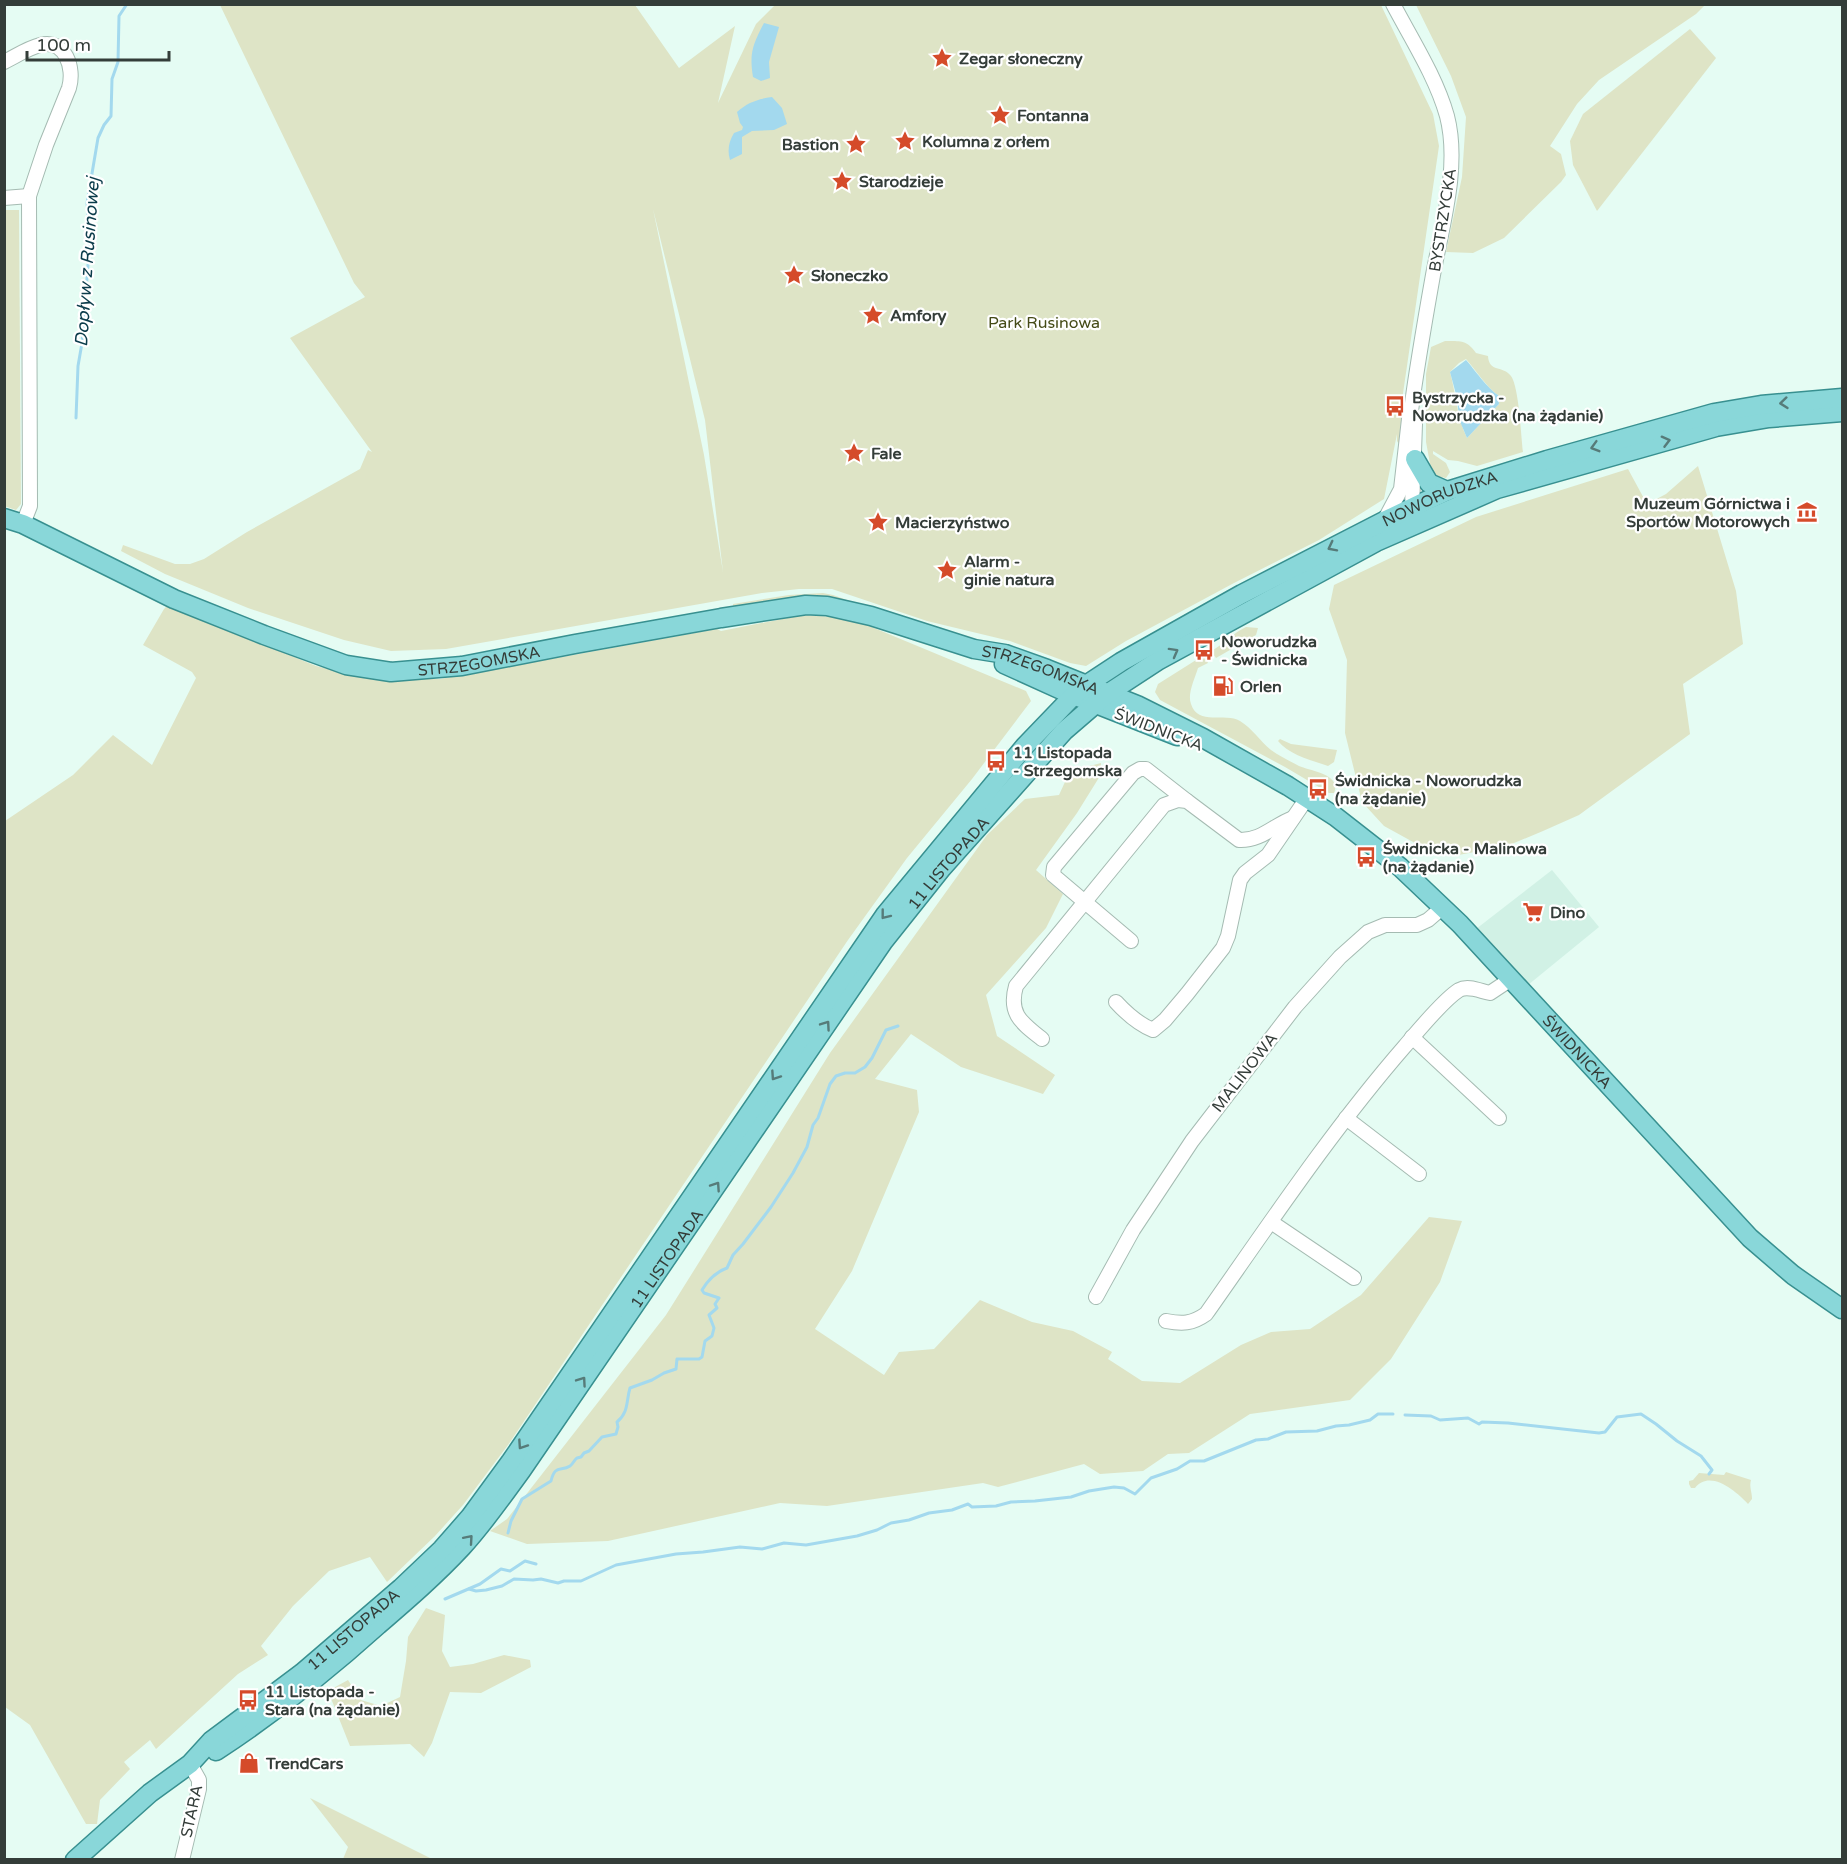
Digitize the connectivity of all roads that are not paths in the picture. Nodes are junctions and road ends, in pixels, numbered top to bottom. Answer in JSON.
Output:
{"nodes":[{"id":1,"x":1393,"y":4,"type":"edge"},
{"id":2,"x":4,"y":62,"type":"edge"},
{"id":3,"x":29,"y":196,"type":"junction"},
{"id":4,"x":4,"y":198,"type":"edge"},
{"id":5,"x":1842,"y":398,"type":"edge"},
{"id":6,"x":1411,"y":411,"type":"junction"},
{"id":7,"x":1842,"y":412,"type":"edge"},
{"id":8,"x":1415,"y":459,"type":"junction"},
{"id":9,"x":1401,"y":489,"type":"junction"},
{"id":10,"x":1447,"y":492,"type":"junction"},
{"id":11,"x":1412,"y":508,"type":"junction"},
{"id":12,"x":1431,"y":517,"type":"junction"},
{"id":13,"x":4,"y":518,"type":"edge"},
{"id":14,"x":23,"y":524,"type":"junction"},
{"id":15,"x":1391,"y":526,"type":"junction"},
{"id":16,"x":974,"y":649,"type":"junction"},
{"id":17,"x":1143,"y":670,"type":"junction"},
{"id":18,"x":1049,"y":685,"type":"junction"},
{"id":19,"x":1080,"y":690,"type":"junction"},
{"id":20,"x":1100,"y":699,"type":"junction"},
{"id":21,"x":1145,"y":709,"type":"junction"},
{"id":22,"x":1054,"y":715,"type":"junction"},
{"id":23,"x":1244,"y":762,"type":"junction"},
{"id":24,"x":1307,"y":798,"type":"junction"},
{"id":25,"x":1187,"y":801,"type":"junction"},
{"id":26,"x":1293,"y":818,"type":"junction"},
{"id":27,"x":1084,"y":902,"type":"junction"},
{"id":28,"x":1443,"y":907,"type":"junction"},
{"id":29,"x":1131,"y":941,"type":"dead end"},
{"id":30,"x":1512,"y":979,"type":"junction"},
{"id":31,"x":1116,"y":1002,"type":"dead end"},
{"id":32,"x":1412,"y":1037,"type":"junction"},
{"id":33,"x":1042,"y":1039,"type":"dead end"},
{"id":34,"x":1346,"y":1118,"type":"junction"},
{"id":35,"x":1499,"y":1118,"type":"dead end"},
{"id":36,"x":1419,"y":1174,"type":"dead end"},
{"id":37,"x":1270,"y":1222,"type":"junction"},
{"id":38,"x":1354,"y":1278,"type":"dead end"},
{"id":39,"x":1096,"y":1297,"type":"dead end"},
{"id":40,"x":1842,"y":1309,"type":"edge"},
{"id":41,"x":1166,"y":1321,"type":"dead end"},
{"id":42,"x":190,"y":1764,"type":"junction"},
{"id":43,"x":75,"y":1860,"type":"edge"},
{"id":44,"x":182,"y":1860,"type":"edge"}],
"edges":[{"from":1,"to":6,"type":"street","name":"BYSTRZYCKA"},
{"from":2,"to":3,"type":"street"},
{"from":3,"to":4,"type":"street"},
{"from":3,"to":14,"type":"street"},
{"from":5,"to":10,"type":"main road","name":"NOWORUDZKA","one_way":true},
{"from":6,"to":8,"type":"street","name":"BYSTRZYCKA"},
{"from":6,"to":9,"type":"street","name":"BYSTRZYCKA"},
{"from":12,"to":7,"type":"main road","name":"NOWORUDZKA","one_way":true},
{"from":8,"to":10,"type":"main road"},
{"from":8,"to":11,"type":"street","name":"BYSTRZYCKA"},
{"from":9,"to":11,"type":"street"},
{"from":9,"to":15,"type":"street","name":"BYSTRZYCKA"},
{"from":10,"to":11,"type":"main road","name":"NOWORUDZKA"},
{"from":11,"to":12,"type":"street"},
{"from":11,"to":15,"type":"main road","name":"NOWORUDZKA"},
{"from":12,"to":15,"type":"main road","name":"NOWORUDZKA"},
{"from":13,"to":14,"type":"main road","name":"STRZEGOMSKA"},
{"from":14,"to":16,"type":"main road","name":"STRZEGOMSKA"},
{"from":17,"to":15,"type":"main road","name":"NOWORUDZKA","one_way":true},
{"from":15,"to":19,"type":"main road","name":"NOWORUDZKA","one_way":true},
{"from":16,"to":18,"type":"main road","name":"STRZEGOMSKA"},
{"from":16,"to":19,"type":"main road","name":"STRZEGOMSKA"},
{"from":17,"to":20,"type":"main road","name":"NOWORUDZKA"},
{"from":17,"to":21,"type":"main road"},
{"from":18,"to":19,"type":"main road","name":"STRZEGOMSKA"},
{"from":18,"to":22,"type":"main road"},
{"from":19,"to":20,"type":"main road","name":"ŚWIDNICKA"},
{"from":19,"to":22,"type":"main road","name":"11 LISTOPADA"},
{"from":20,"to":21,"type":"main road","name":"ŚWIDNICKA"},
{"from":20,"to":23,"type":"main road","name":"ŚWIDNICKA"},
{"from":42,"to":20,"type":"main road","name":"11 LISTOPADA","one_way":true},
{"from":21,"to":23,"type":"main road","name":"ŚWIDNICKA"},
{"from":22,"to":42,"type":"main road","name":"11 LISTOPADA","one_way":true},
{"from":23,"to":24,"type":"main road","name":"ŚWIDNICKA"},
{"from":24,"to":26,"type":"street"},
{"from":24,"to":28,"type":"main road","name":"ŚWIDNICKA"},
{"from":25,"to":26,"type":"street"},
{"from":25,"to":27,"type":"street"},
{"from":25,"to":27,"type":"street"},
{"from":26,"to":31,"type":"street"},
{"from":27,"to":29,"type":"street"},
{"from":27,"to":33,"type":"street"},
{"from":28,"to":30,"type":"main road","name":"ŚWIDNICKA"},
{"from":28,"to":39,"type":"street","name":"MALINOWA"},
{"from":30,"to":32,"type":"street"},
{"from":30,"to":40,"type":"main road","name":"ŚWIDNICKA"},
{"from":32,"to":34,"type":"street"},
{"from":32,"to":35,"type":"street"},
{"from":34,"to":36,"type":"street"},
{"from":34,"to":37,"type":"street"},
{"from":37,"to":38,"type":"street"},
{"from":37,"to":41,"type":"street"},
{"from":42,"to":43,"type":"main road","name":"11 LISTOPADA"},
{"from":42,"to":44,"type":"street","name":"STARA"}]}
